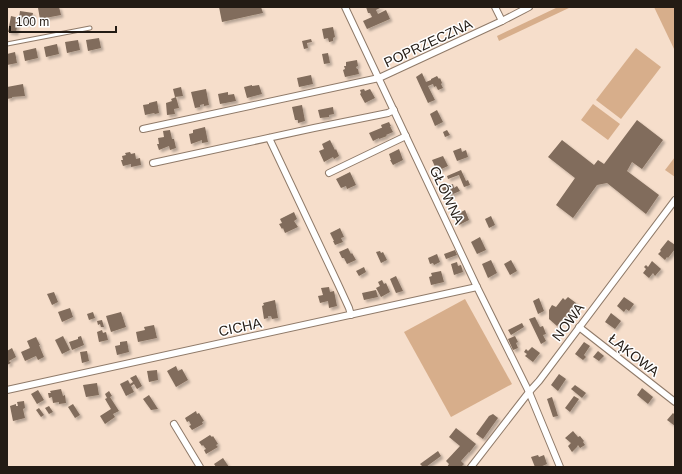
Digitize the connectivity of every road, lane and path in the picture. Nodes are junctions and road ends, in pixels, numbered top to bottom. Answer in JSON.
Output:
{"nodes":[{"id":1,"x":345,"y":7,"type":"edge"},
{"id":2,"x":495,"y":7,"type":"edge"},
{"id":3,"x":529,"y":7,"type":"edge"},
{"id":4,"x":502,"y":21,"type":"junction"},
{"id":5,"x":90,"y":28,"type":"dead end"},
{"id":6,"x":7,"y":44,"type":"edge"},
{"id":7,"x":379,"y":78,"type":"junction"},
{"id":8,"x":394,"y":110,"type":"junction"},
{"id":9,"x":143,"y":128,"type":"dead end"},
{"id":10,"x":406,"y":136,"type":"junction"},
{"id":11,"x":269,"y":138,"type":"junction"},
{"id":12,"x":153,"y":163,"type":"dead end"},
{"id":13,"x":329,"y":173,"type":"dead end"},
{"id":14,"x":675,"y":200,"type":"edge"},
{"id":15,"x":477,"y":287,"type":"junction"},
{"id":16,"x":351,"y":315,"type":"junction"},
{"id":17,"x":579,"y":327,"type":"junction"},
{"id":18,"x":7,"y":390,"type":"edge"},
{"id":19,"x":529,"y":392,"type":"junction"},
{"id":20,"x":675,"y":402,"type":"edge"},
{"id":21,"x":174,"y":424,"type":"dead end"},
{"id":22,"x":200,"y":467,"type":"edge"},
{"id":23,"x":471,"y":467,"type":"edge"},
{"id":24,"x":560,"y":467,"type":"edge"}],
"edges":[{"from":1,"to":7,"type":"street","name":"GŁÓWNA"},
{"from":2,"to":4,"type":"street"},
{"from":3,"to":4,"type":"street","name":"POPRZECZNA"},
{"from":4,"to":7,"type":"street","name":"POPRZECZNA"},
{"from":5,"to":6,"type":"lane"},
{"from":7,"to":8,"type":"street","name":"GŁÓWNA"},
{"from":7,"to":9,"type":"street","name":"POPRZECZNA"},
{"from":8,"to":10,"type":"street","name":"GŁÓWNA"},
{"from":8,"to":11,"type":"street"},
{"from":10,"to":13,"type":"street"},
{"from":10,"to":15,"type":"street","name":"GŁÓWNA"},
{"from":11,"to":12,"type":"street"},
{"from":11,"to":16,"type":"street"},
{"from":14,"to":17,"type":"street","name":"NOWA"},
{"from":15,"to":16,"type":"street","name":"CICHA"},
{"from":15,"to":19,"type":"street","name":"GŁÓWNA"},
{"from":16,"to":18,"type":"street","name":"CICHA"},
{"from":17,"to":19,"type":"street","name":"NOWA"},
{"from":17,"to":20,"type":"street","name":"ŁĄKOWA"},
{"from":19,"to":23,"type":"street","name":"NOWA"},
{"from":19,"to":24,"type":"street"},
{"from":21,"to":22,"type":"street"}]}
